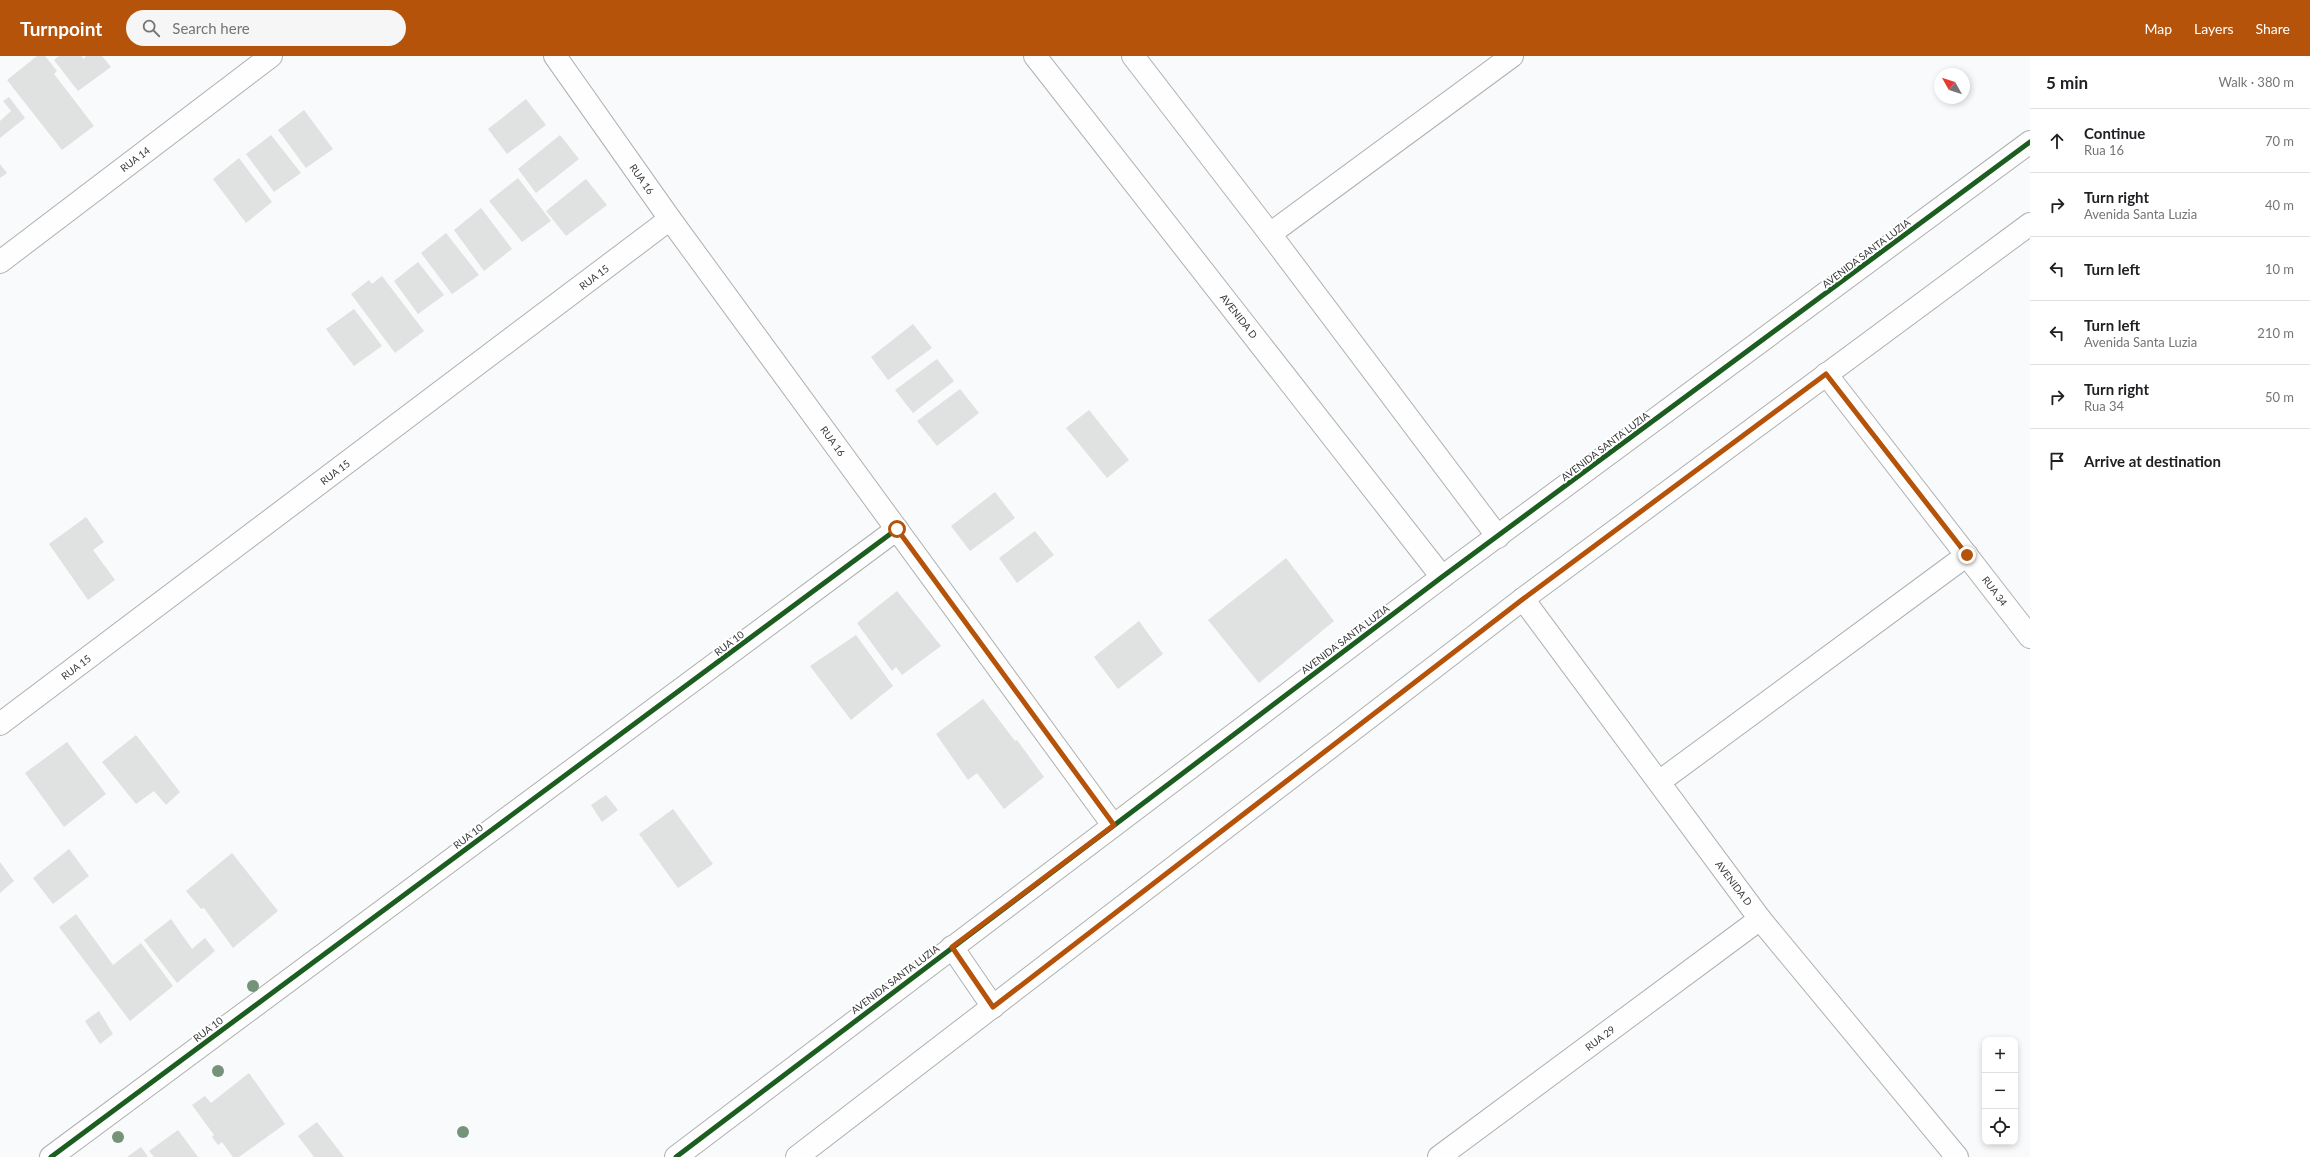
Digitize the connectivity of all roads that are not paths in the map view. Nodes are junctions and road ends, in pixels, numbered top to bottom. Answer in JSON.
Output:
{"nodes":[{"id":1,"x":271,"y":56,"type":"edge"},
{"id":2,"x":555,"y":56,"type":"edge"},
{"id":3,"x":1035,"y":56,"type":"edge"},
{"id":4,"x":1133,"y":56,"type":"edge"},
{"id":5,"x":1512,"y":56,"type":"edge"},
{"id":6,"x":2030,"y":142,"type":"edge"},
{"id":7,"x":670,"y":219,"type":"junction"},
{"id":8,"x":2030,"y":224,"type":"edge"},
{"id":9,"x":1270,"y":234,"type":"junction"},
{"id":10,"x":0,"y":262,"type":"edge"},
{"id":11,"x":1826,"y":374,"type":"junction"},
{"id":12,"x":897,"y":529,"type":"junction"},
{"id":13,"x":1498,"y":537,"type":"junction"},
{"id":14,"x":1967,"y":555,"type":"junction"},
{"id":15,"x":1442,"y":577,"type":"junction"},
{"id":16,"x":1523,"y":599,"type":"junction"},
{"id":17,"x":2030,"y":637,"type":"edge"},
{"id":18,"x":0,"y":724,"type":"edge"},
{"id":19,"x":1659,"y":782,"type":"junction"},
{"id":20,"x":1114,"y":825,"type":"junction"},
{"id":21,"x":1760,"y":919,"type":"junction"},
{"id":22,"x":952,"y":947,"type":"junction"},
{"id":23,"x":993,"y":1007,"type":"junction"},
{"id":24,"x":51,"y":1157,"type":"edge"},
{"id":25,"x":676,"y":1157,"type":"edge"},
{"id":26,"x":797,"y":1157,"type":"edge"},
{"id":27,"x":1439,"y":1157,"type":"edge"},
{"id":28,"x":1957,"y":1157,"type":"edge"}],
"edges":[{"from":1,"to":10,"type":"street","name":"RUA 14"},
{"from":2,"to":7,"type":"street","name":"RUA 16"},
{"from":3,"to":15,"type":"street","name":"AVENIDA D"},
{"from":4,"to":9,"type":"street"},
{"from":5,"to":9,"type":"street"},
{"from":6,"to":13,"type":"street","name":"AVENIDA SANTA LUZIA"},
{"from":7,"to":12,"type":"street","name":"RUA 16"},
{"from":7,"to":18,"type":"street","name":"RUA 15"},
{"from":8,"to":11,"type":"street"},
{"from":9,"to":13,"type":"street"},
{"from":11,"to":14,"type":"street","name":"RUA 34"},
{"from":11,"to":16,"type":"street"},
{"from":12,"to":20,"type":"street","name":"RUA 16"},
{"from":12,"to":24,"type":"street","name":"RUA 10"},
{"from":13,"to":15,"type":"street","name":"AVENIDA SANTA LUZIA"},
{"from":14,"to":17,"type":"street","name":"RUA 34"},
{"from":14,"to":19,"type":"street"},
{"from":15,"to":20,"type":"street","name":"AVENIDA SANTA LUZIA"},
{"from":16,"to":19,"type":"street","name":"AVENIDA D"},
{"from":16,"to":23,"type":"street"},
{"from":19,"to":21,"type":"street","name":"AVENIDA D"},
{"from":20,"to":22,"type":"street","name":"AVENIDA SANTA LUZIA"},
{"from":21,"to":27,"type":"street","name":"RUA 29"},
{"from":21,"to":28,"type":"street","name":"AVENIDA D"},
{"from":22,"to":23,"type":"street"},
{"from":22,"to":25,"type":"street","name":"AVENIDA SANTA LUZIA"},
{"from":23,"to":26,"type":"street"}]}
